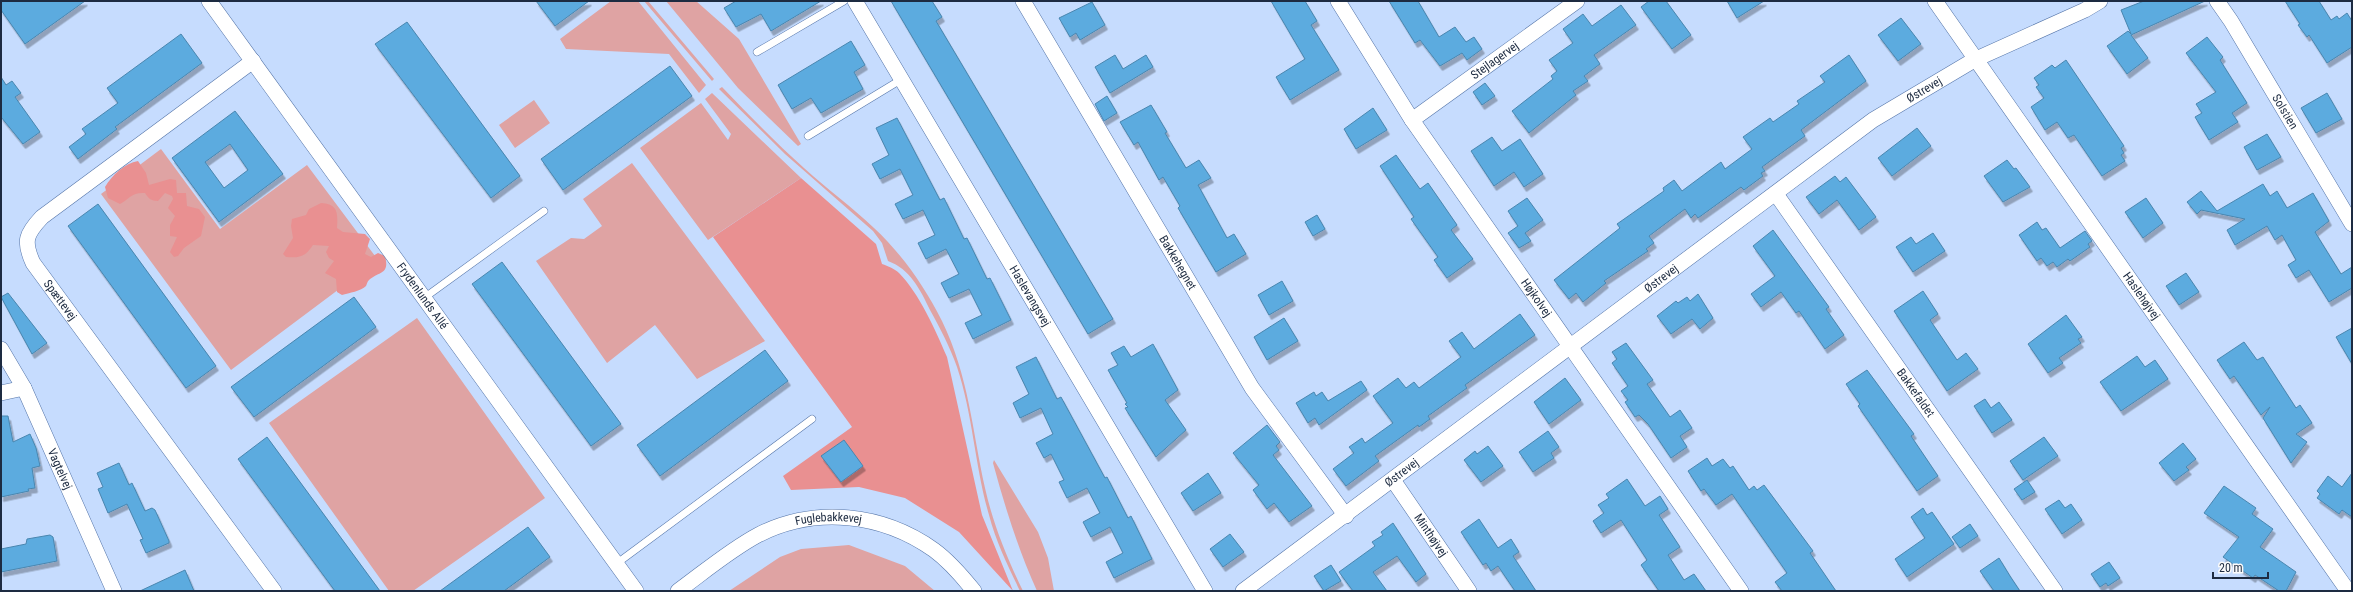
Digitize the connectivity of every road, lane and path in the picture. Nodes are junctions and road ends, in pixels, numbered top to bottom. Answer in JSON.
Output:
{"nodes":[{"id":1,"x":209,"y":1,"type":"edge"},
{"id":2,"x":844,"y":1,"type":"edge"},
{"id":3,"x":855,"y":1,"type":"edge"},
{"id":4,"x":1023,"y":1,"type":"edge"},
{"id":5,"x":1338,"y":1,"type":"edge"},
{"id":6,"x":1577,"y":1,"type":"edge"},
{"id":7,"x":1935,"y":1,"type":"edge"},
{"id":8,"x":2100,"y":1,"type":"edge"},
{"id":9,"x":2217,"y":1,"type":"edge"},
{"id":10,"x":757,"y":52,"type":"dead end"},
{"id":11,"x":1974,"y":60,"type":"junction"},
{"id":12,"x":253,"y":61,"type":"junction"},
{"id":13,"x":902,"y":80,"type":"junction"},
{"id":14,"x":1412,"y":120,"type":"junction"},
{"id":15,"x":808,"y":136,"type":"dead end"},
{"id":16,"x":1776,"y":194,"type":"junction"},
{"id":17,"x":544,"y":211,"type":"dead end"},
{"id":18,"x":2352,"y":224,"type":"edge"},
{"id":19,"x":424,"y":298,"type":"junction"},
{"id":20,"x":1570,"y":348,"type":"junction"},
{"id":21,"x":1,"y":349,"type":"edge"},
{"id":22,"x":24,"y":388,"type":"junction"},
{"id":23,"x":1,"y":393,"type":"edge"},
{"id":24,"x":812,"y":419,"type":"dead end"},
{"id":25,"x":1393,"y":480,"type":"junction"},
{"id":26,"x":1346,"y":516,"type":"junction"},
{"id":27,"x":616,"y":564,"type":"junction"},
{"id":28,"x":2347,"y":586,"type":"edge"},
{"id":29,"x":114,"y":591,"type":"edge"},
{"id":30,"x":274,"y":591,"type":"edge"},
{"id":31,"x":636,"y":591,"type":"edge"},
{"id":32,"x":678,"y":591,"type":"edge"},
{"id":33,"x":974,"y":591,"type":"edge"},
{"id":34,"x":1205,"y":591,"type":"edge"},
{"id":35,"x":1243,"y":591,"type":"edge"},
{"id":36,"x":1469,"y":591,"type":"edge"},
{"id":37,"x":1741,"y":591,"type":"edge"},
{"id":38,"x":2055,"y":591,"type":"edge"}],
"edges":[{"from":1,"to":12,"type":"street","name":"Frydenlunds Allé"},
{"from":2,"to":10,"type":"lane"},
{"from":3,"to":13,"type":"street","name":"Haslevangsvej"},
{"from":4,"to":26,"type":"street","name":"Bakkehegnet"},
{"from":5,"to":14,"type":"street","name":"Højkolvej"},
{"from":6,"to":14,"type":"street","name":"Stejlagervej"},
{"from":7,"to":11,"type":"street","name":"Haslehøjvej"},
{"from":8,"to":11,"type":"street","name":"Østrevej"},
{"from":9,"to":18,"type":"street","name":"Solstien"},
{"from":11,"to":16,"type":"street","name":"Østrevej"},
{"from":11,"to":28,"type":"street","name":"Haslehøjvej"},
{"from":12,"to":19,"type":"street","name":"Frydenlunds Allé"},
{"from":12,"to":30,"type":"street","name":"Spættevej"},
{"from":13,"to":15,"type":"lane"},
{"from":13,"to":34,"type":"street","name":"Haslevangsvej"},
{"from":14,"to":20,"type":"street","name":"Højkolvej"},
{"from":16,"to":20,"type":"street","name":"Østrevej"},
{"from":16,"to":38,"type":"street","name":"Bakkefaldet"},
{"from":17,"to":19,"type":"lane"},
{"from":19,"to":27,"type":"street","name":"Frydenlunds Allé"},
{"from":20,"to":25,"type":"street","name":"Østrevej"},
{"from":20,"to":37,"type":"street","name":"Højkolvej"},
{"from":21,"to":22,"type":"street","name":"Vagtelvej"},
{"from":22,"to":23,"type":"street"},
{"from":22,"to":29,"type":"street","name":"Vagtelvej"},
{"from":24,"to":27,"type":"lane"},
{"from":25,"to":26,"type":"street","name":"Østrevej"},
{"from":25,"to":36,"type":"street","name":"Minthøjvej"},
{"from":26,"to":35,"type":"street","name":"Østrevej"},
{"from":27,"to":31,"type":"street","name":"Frydenlunds Allé"},
{"from":32,"to":33,"type":"street","name":"Fuglebakkevej"}]}
